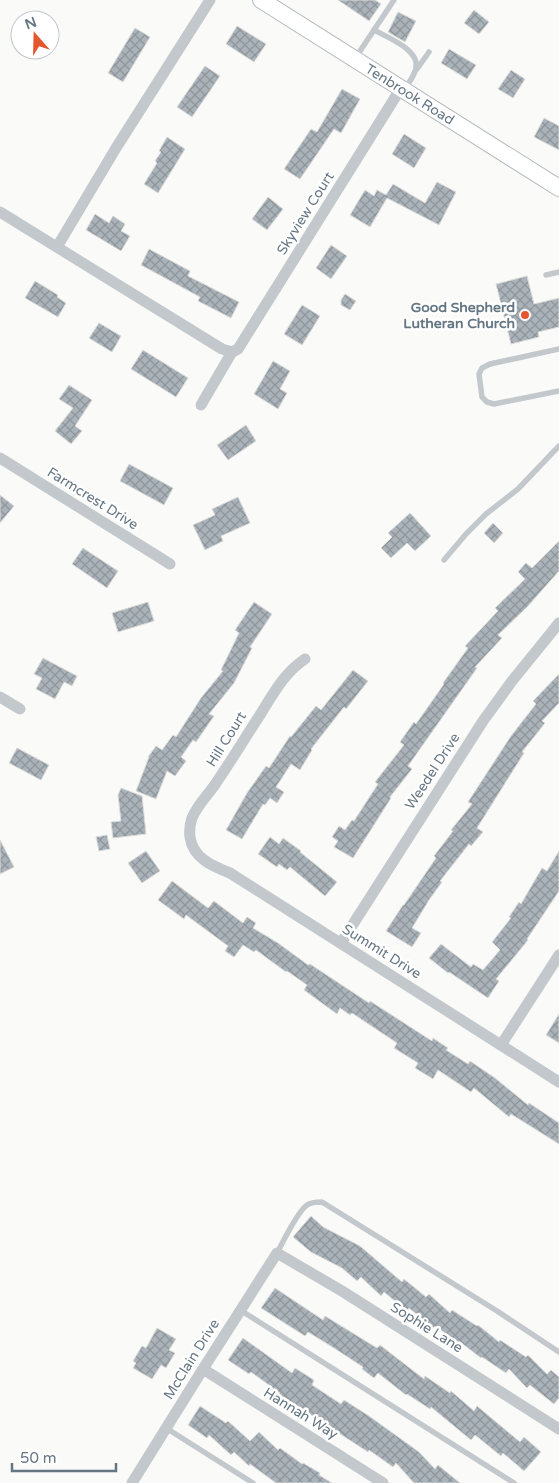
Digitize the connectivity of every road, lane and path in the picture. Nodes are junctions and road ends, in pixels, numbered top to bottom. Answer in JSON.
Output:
{"nodes":[{"id":1,"x":210,"y":0,"type":"edge"},
{"id":2,"x":261,"y":0,"type":"edge"},
{"id":3,"x":394,"y":0,"type":"edge"},
{"id":4,"x":374,"y":30,"type":"junction"},
{"id":5,"x":429,"y":52,"type":"dead end"},
{"id":6,"x":355,"y":59,"type":"junction"},
{"id":7,"x":416,"y":71,"type":"junction"},
{"id":8,"x":403,"y":89,"type":"junction"},
{"id":9,"x":559,"y":188,"type":"edge"},
{"id":10,"x":0,"y":212,"type":"edge"},
{"id":11,"x":57,"y":247,"type":"junction"},
{"id":12,"x":559,"y":272,"type":"edge"},
{"id":13,"x":546,"y":275,"type":"dead end"},
{"id":14,"x":559,"y":349,"type":"edge"},
{"id":15,"x":232,"y":352,"type":"junction"},
{"id":16,"x":559,"y":391,"type":"edge"},
{"id":17,"x":201,"y":405,"type":"dead end"},
{"id":18,"x":559,"y":446,"type":"edge"},
{"id":19,"x":0,"y":458,"type":"edge"},
{"id":20,"x":444,"y":560,"type":"dead end"},
{"id":21,"x":170,"y":564,"type":"dead end"},
{"id":22,"x":559,"y":623,"type":"edge"},
{"id":23,"x":305,"y":659,"type":"dead end"},
{"id":24,"x":0,"y":697,"type":"edge"},
{"id":25,"x":20,"y":709,"type":"dead end"},
{"id":26,"x":192,"y":844,"type":"joint"},
{"id":27,"x":341,"y":943,"type":"junction"},
{"id":28,"x":559,"y":955,"type":"edge"},
{"id":29,"x":502,"y":1045,"type":"junction"},
{"id":30,"x":559,"y":1082,"type":"edge"},
{"id":31,"x":278,"y":1253,"type":"junction"},
{"id":32,"x":240,"y":1310,"type":"junction"},
{"id":33,"x":559,"y":1352,"type":"edge"},
{"id":34,"x":203,"y":1369,"type":"junction"},
{"id":35,"x":166,"y":1428,"type":"junction"},
{"id":36,"x":559,"y":1430,"type":"edge"},
{"id":37,"x":132,"y":1483,"type":"edge"},
{"id":38,"x":253,"y":1483,"type":"edge"},
{"id":39,"x":383,"y":1483,"type":"edge"},
{"id":40,"x":514,"y":1483,"type":"edge"}],
"edges":[{"from":1,"to":11,"type":"street"},
{"from":2,"to":6,"type":"street","name":"Tenbrook Road"},
{"from":3,"to":4,"type":"lane"},
{"from":4,"to":6,"type":"lane"},
{"from":4,"to":7,"type":"lane"},
{"from":5,"to":7,"type":"lane"},
{"from":6,"to":8,"type":"street","name":"Tenbrook Road"},
{"from":7,"to":8,"type":"lane"},
{"from":8,"to":9,"type":"street","name":"Tenbrook Road"},
{"from":8,"to":15,"type":"street","name":"Skyview Court"},
{"from":10,"to":11,"type":"street"},
{"from":11,"to":15,"type":"street"},
{"from":12,"to":13,"type":"lane"},
{"from":14,"to":16,"type":"lane"},
{"from":15,"to":17,"type":"street","name":"Skyview Court"},
{"from":18,"to":20,"type":"lane"},
{"from":19,"to":21,"type":"street","name":"Farmcrest Drive"},
{"from":22,"to":27,"type":"street","name":"Weedel Drive"},
{"from":23,"to":26,"type":"street","name":"Hill Court"},
{"from":24,"to":25,"type":"street"},
{"from":26,"to":27,"type":"street","name":"Summit Drive"},
{"from":27,"to":29,"type":"street","name":"Summit Drive"},
{"from":28,"to":29,"type":"street"},
{"from":29,"to":30,"type":"street","name":"Summit Drive"},
{"from":31,"to":32,"type":"street","name":"McClain Drive"},
{"from":31,"to":33,"type":"lane"},
{"from":31,"to":36,"type":"street","name":"Sophie Lane"},
{"from":32,"to":34,"type":"street","name":"McClain Drive"},
{"from":32,"to":40,"type":"lane"},
{"from":34,"to":35,"type":"street","name":"McClain Drive"},
{"from":34,"to":39,"type":"street","name":"Hannah Way"},
{"from":35,"to":37,"type":"street","name":"McClain Drive"},
{"from":35,"to":38,"type":"lane"}]}
